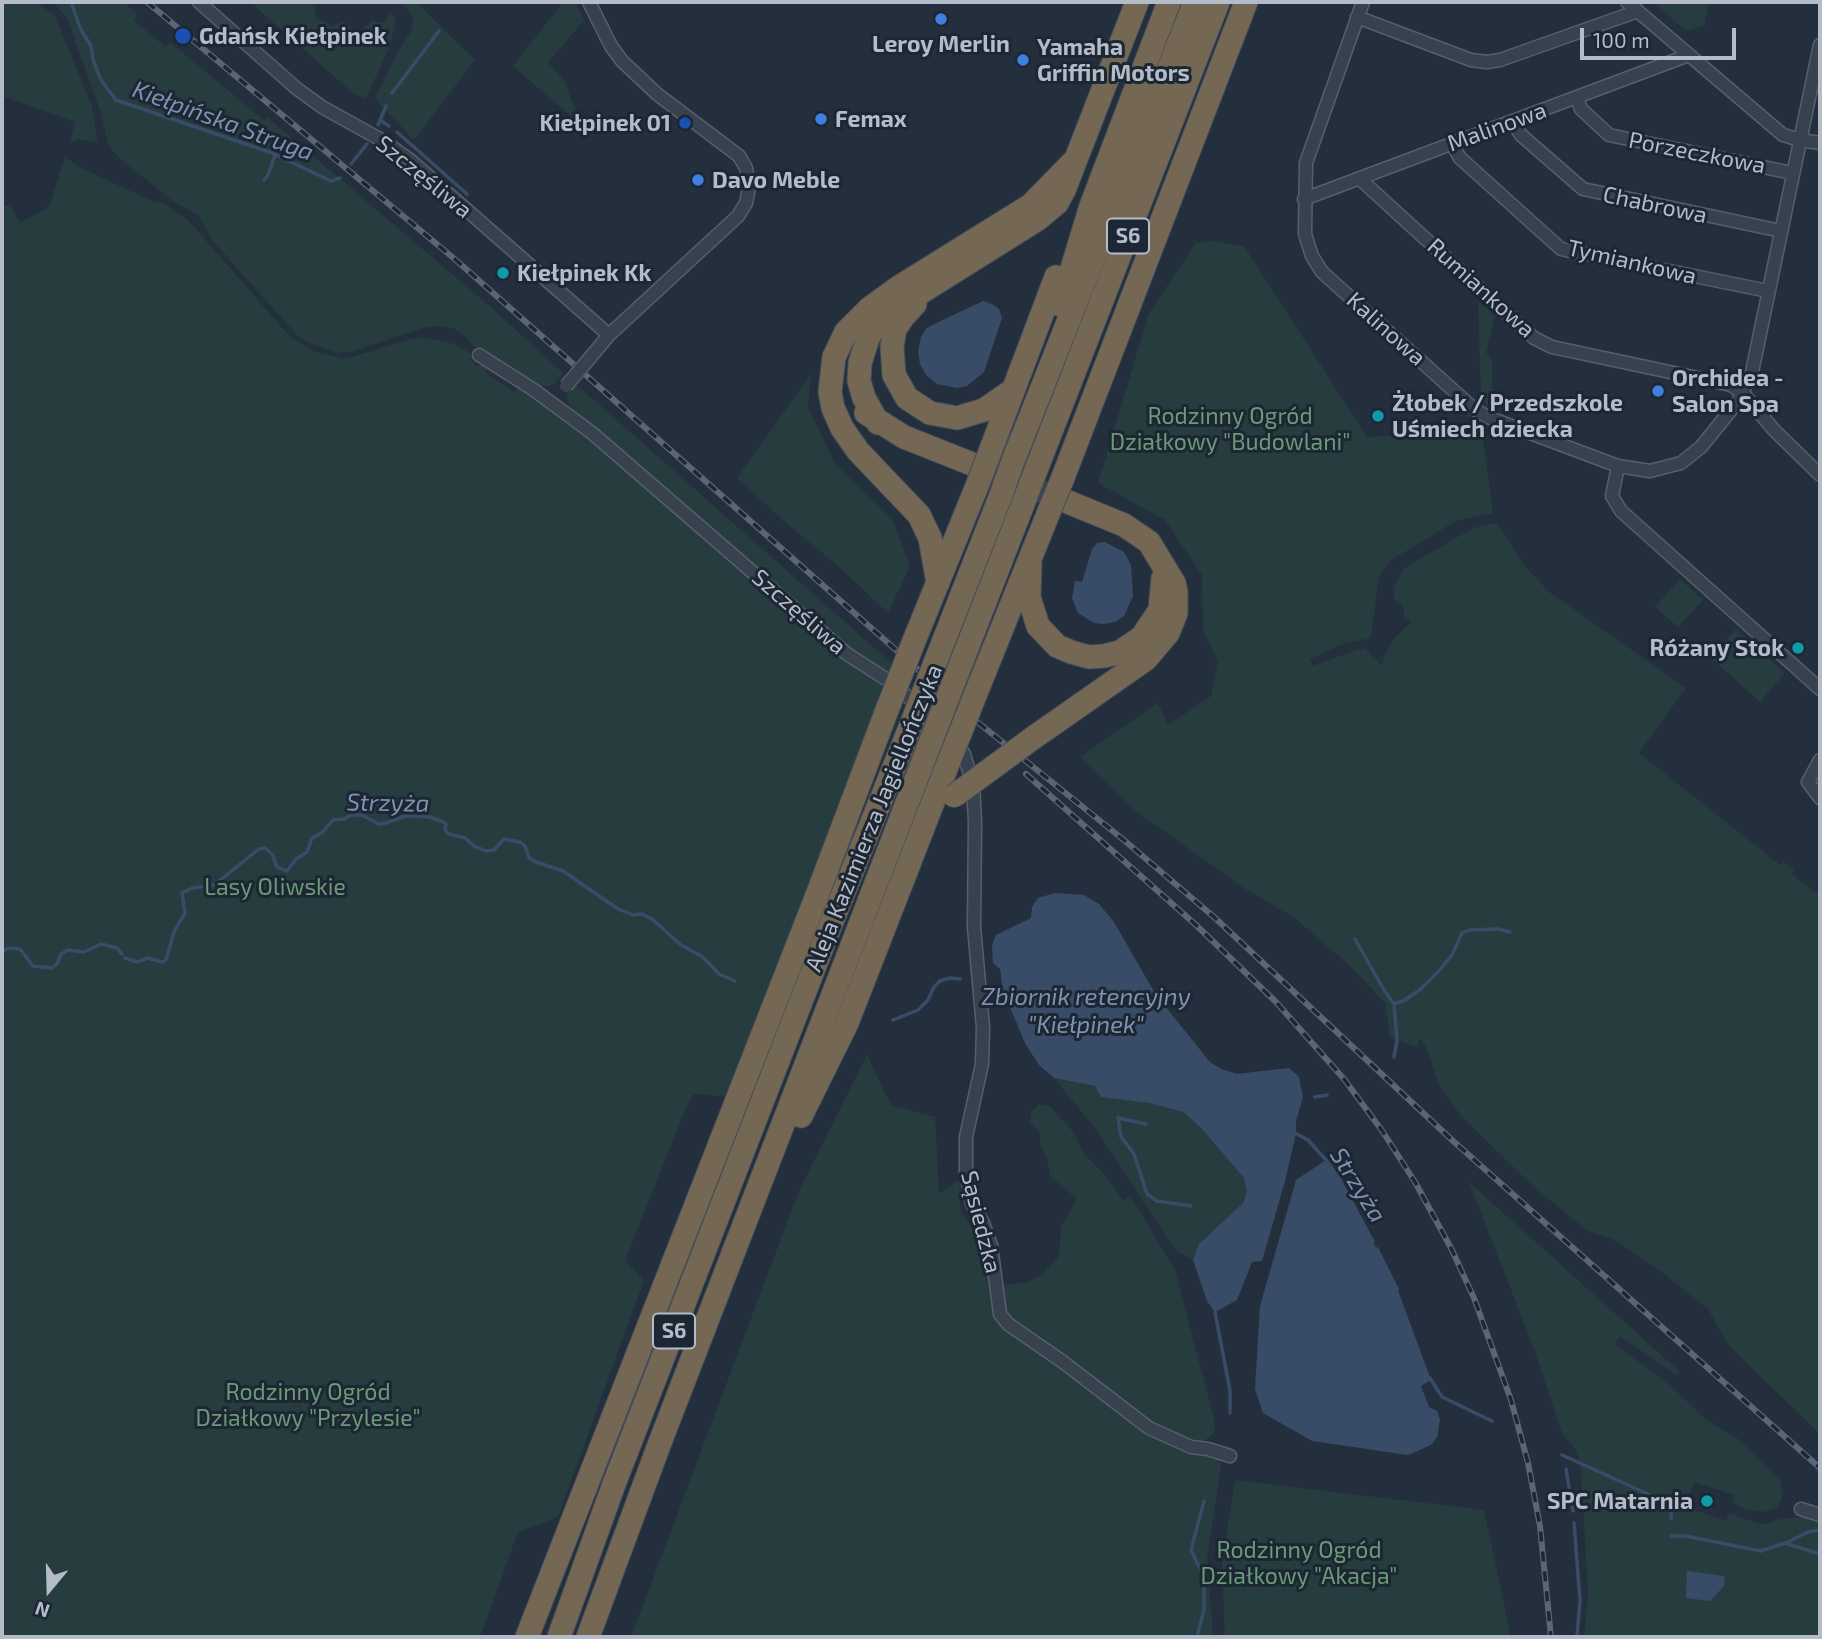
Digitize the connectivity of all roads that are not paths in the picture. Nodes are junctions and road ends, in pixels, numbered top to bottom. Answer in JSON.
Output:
{"nodes":[{"id":1,"x":199,"y":2,"type":"edge"},
{"id":2,"x":589,"y":2,"type":"edge"},
{"id":3,"x":1137,"y":2,"type":"edge"},
{"id":4,"x":1169,"y":2,"type":"edge"},
{"id":5,"x":1195,"y":2,"type":"edge"},
{"id":6,"x":1218,"y":2,"type":"edge"},
{"id":7,"x":1246,"y":2,"type":"edge"},
{"id":8,"x":1363,"y":2,"type":"edge"},
{"id":9,"x":1633,"y":6,"type":"edge"},
{"id":10,"x":1357,"y":17,"type":"junction"},
{"id":11,"x":1820,"y":45,"type":"edge"},
{"id":12,"x":1689,"y":55,"type":"junction"},
{"id":13,"x":1577,"y":98,"type":"junction"},
{"id":14,"x":1513,"y":122,"type":"junction"},
{"id":15,"x":1800,"y":141,"type":"junction"},
{"id":16,"x":1820,"y":143,"type":"edge"},
{"id":17,"x":1452,"y":144,"type":"junction"},
{"id":18,"x":1075,"y":160,"type":"junction"},
{"id":19,"x":1792,"y":173,"type":"junction"},
{"id":20,"x":1360,"y":179,"type":"junction"},
{"id":21,"x":1304,"y":199,"type":"junction"},
{"id":22,"x":1091,"y":206,"type":"junction"},
{"id":23,"x":1781,"y":231,"type":"junction"},
{"id":24,"x":1768,"y":291,"type":"junction"},
{"id":25,"x":921,"y":292,"type":"junction"},
{"id":26,"x":870,"y":308,"type":"junction"},
{"id":27,"x":609,"y":335,"type":"junction"},
{"id":28,"x":479,"y":355,"type":"dead end"},
{"id":29,"x":1053,"y":360,"type":"junction"},
{"id":30,"x":1013,"y":390,"type":"junction"},
{"id":31,"x":1743,"y":393,"type":"junction"},
{"id":32,"x":552,"y":403,"type":"junction"},
{"id":33,"x":878,"y":423,"type":"junction"},
{"id":34,"x":1618,"y":466,"type":"junction"},
{"id":35,"x":981,"y":468,"type":"junction"},
{"id":36,"x":1820,"y":475,"type":"edge"},
{"id":37,"x":1058,"y":498,"type":"junction"},
{"id":38,"x":1030,"y":562,"type":"junction"},
{"id":39,"x":1163,"y":565,"type":"junction"},
{"id":40,"x":938,"y":583,"type":"junction"},
{"id":41,"x":889,"y":681,"type":"joint"},
{"id":42,"x":1820,"y":689,"type":"edge"},
{"id":43,"x":1820,"y":760,"type":"edge"},
{"id":44,"x":1820,"y":798,"type":"edge"},
{"id":45,"x":928,"y":817,"type":"junction"},
{"id":46,"x":739,"y":1241,"type":"junction"},
{"id":47,"x":1230,"y":1456,"type":"dead end"},
{"id":48,"x":1801,"y":1509,"type":"dead end"},
{"id":49,"x":1820,"y":1515,"type":"edge"},
{"id":50,"x":527,"y":1637,"type":"edge"},
{"id":51,"x":559,"y":1637,"type":"edge"},
{"id":52,"x":588,"y":1637,"type":"edge"}],
"edges":[{"from":1,"to":27,"type":"street","name":"Szczęśliwa"},
{"from":2,"to":27,"type":"street"},
{"from":3,"to":18,"type":"highway"},
{"from":4,"to":22,"type":"highway"},
{"from":5,"to":29,"type":"highway","name":"Aleja Kazimierza Jagiellończyka","number":"S6"},
{"from":6,"to":46,"type":"highway","name":"Aleja Kazimierza Jagiellończyka","number":"S6","bridge":true},
{"from":7,"to":37,"type":"highway"},
{"from":8,"to":10,"type":"street","name":"Kalinowa"},
{"from":9,"to":10,"type":"street"},
{"from":9,"to":12,"type":"street"},
{"from":10,"to":21,"type":"street","name":"Kalinowa"},
{"from":11,"to":15,"type":"street","name":"Kalinowa"},
{"from":12,"to":13,"type":"street","name":"Malinowa"},
{"from":12,"to":15,"type":"street"},
{"from":13,"to":14,"type":"street","name":"Malinowa"},
{"from":13,"to":19,"type":"street","name":"Porzeczkowa"},
{"from":14,"to":17,"type":"street","name":"Malinowa"},
{"from":14,"to":23,"type":"street","name":"Chabrowa"},
{"from":15,"to":16,"type":"street"},
{"from":15,"to":19,"type":"street","name":"Kalinowa"},
{"from":17,"to":20,"type":"street","name":"Malinowa"},
{"from":17,"to":24,"type":"street","name":"Tymiankowa"},
{"from":18,"to":25,"type":"highway"},
{"from":18,"to":26,"type":"highway"},
{"from":19,"to":23,"type":"street","name":"Kalinowa"},
{"from":20,"to":21,"type":"street","name":"Malinowa"},
{"from":20,"to":31,"type":"street","name":"Rumiankowa"},
{"from":21,"to":34,"type":"street","name":"Kalinowa"},
{"from":22,"to":29,"type":"highway"},
{"from":22,"to":30,"type":"highway"},
{"from":23,"to":24,"type":"street","name":"Kalinowa"},
{"from":24,"to":31,"type":"street","name":"Kalinowa"},
{"from":25,"to":30,"type":"highway"},
{"from":25,"to":33,"type":"highway"},
{"from":26,"to":33,"type":"highway"},
{"from":26,"to":40,"type":"highway"},
{"from":27,"to":32,"type":"street","bridge":true},
{"from":28,"to":32,"type":"street","name":"Szczęśliwa"},
{"from":29,"to":51,"type":"highway","name":"Aleja Kazimierza Jagiellończyka","number":"S6","bridge":true},
{"from":30,"to":35,"type":"highway"},
{"from":31,"to":34,"type":"street","name":"Kalinowa"},
{"from":31,"to":36,"type":"street"},
{"from":32,"to":41,"type":"street","name":"Szczęśliwa"},
{"from":33,"to":35,"type":"highway"},
{"from":34,"to":42,"type":"street"},
{"from":35,"to":40,"type":"highway"},
{"from":37,"to":38,"type":"highway"},
{"from":37,"to":39,"type":"highway"},
{"from":38,"to":39,"type":"highway"},
{"from":38,"to":45,"type":"highway","bridge":true},
{"from":39,"to":45,"type":"highway","bridge":true},
{"from":40,"to":50,"type":"highway","bridge":true},
{"from":41,"to":47,"type":"street","name":"Sąsiedzka"},
{"from":43,"to":44,"type":"street"},
{"from":45,"to":46,"type":"highway"},
{"from":46,"to":52,"type":"highway","name":"Aleja Kazimierza Jagiellończyka","number":"S6"},
{"from":48,"to":49,"type":"street"}]}
